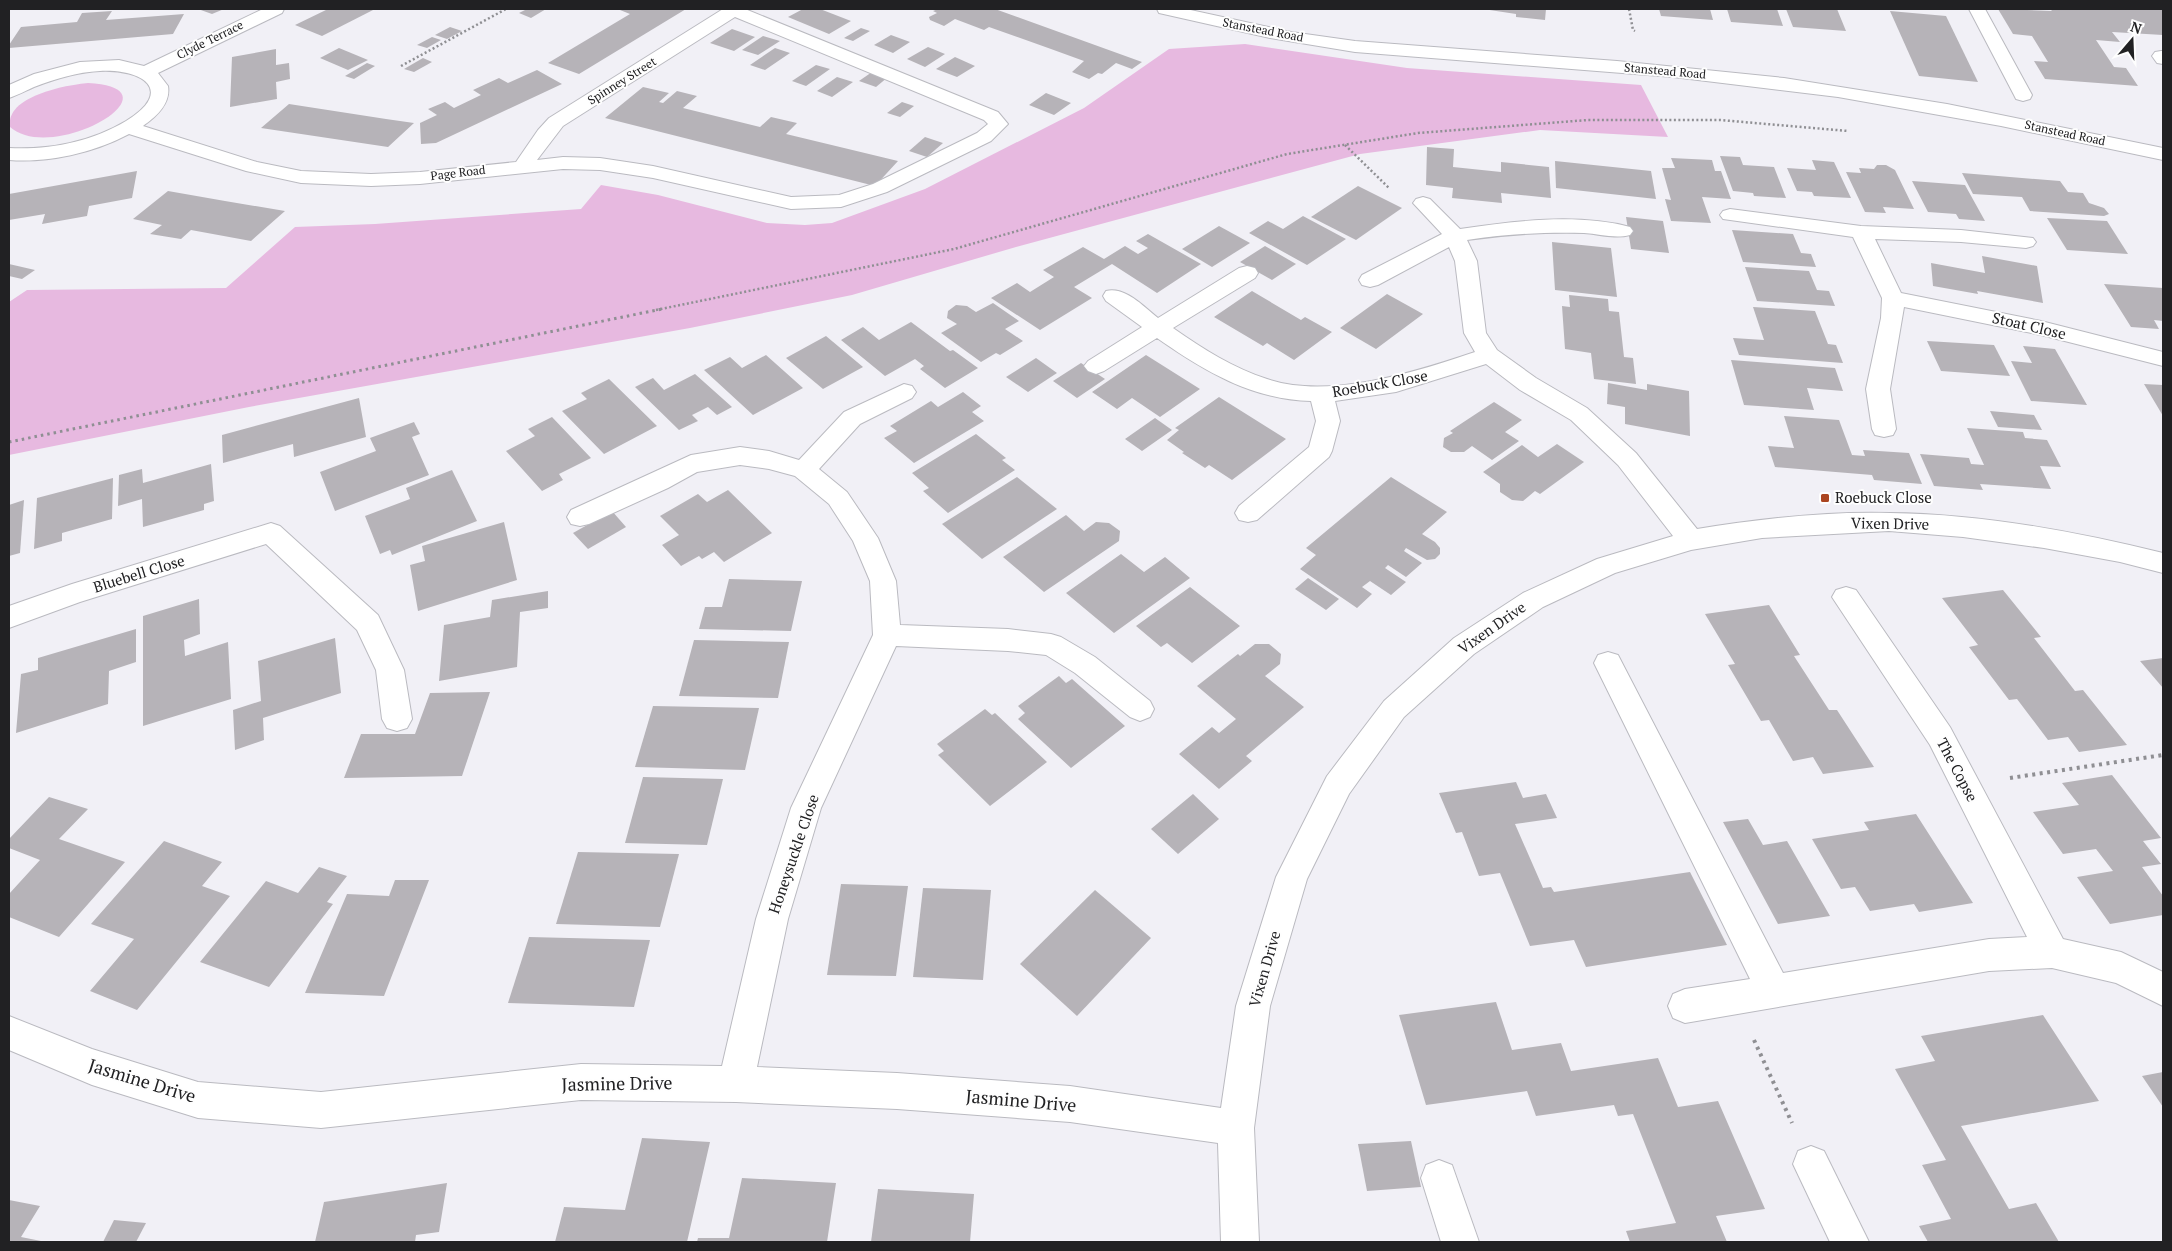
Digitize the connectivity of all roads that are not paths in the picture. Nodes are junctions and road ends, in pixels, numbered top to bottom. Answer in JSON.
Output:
{"nodes":[{"id":1,"x":276,"y":9,"type":"edge"},
{"id":2,"x":732,"y":9,"type":"edge"},
{"id":3,"x":1165,"y":9,"type":"edge"},
{"id":4,"x":1977,"y":9,"type":"edge"},
{"id":5,"x":145,"y":72,"type":"junction"},
{"id":6,"x":12,"y":87,"type":"edge"},
{"id":7,"x":2024,"y":96,"type":"dead end"},
{"id":8,"x":128,"y":128,"type":"junction"},
{"id":9,"x":9,"y":154,"type":"edge"},
{"id":10,"x":2163,"y":154,"type":"edge"},
{"id":11,"x":523,"y":166,"type":"junction"},
{"id":12,"x":1423,"y":203,"type":"road end"},
{"id":13,"x":1730,"y":215,"type":"dead end"},
{"id":14,"x":1623,"y":231,"type":"dead end"},
{"id":15,"x":1861,"y":232,"type":"junction"},
{"id":16,"x":1455,"y":236,"type":"junction"},
{"id":17,"x":2026,"y":242,"type":"dead end"},
{"id":18,"x":1247,"y":273,"type":"dead end"},
{"id":19,"x":1370,"y":280,"type":"dead end"},
{"id":20,"x":1114,"y":296,"type":"dead end"},
{"id":21,"x":1893,"y":298,"type":"junction"},
{"id":22,"x":1159,"y":328,"type":"junction"},
{"id":23,"x":1489,"y":355,"type":"junction"},
{"id":24,"x":2163,"y":360,"type":"edge"},
{"id":25,"x":1096,"y":366,"type":"dead end"},
{"id":26,"x":904,"y":392,"type":"dead end"},
{"id":27,"x":1321,"y":394,"type":"junction"},
{"id":28,"x":1884,"y":429,"type":"dead end"},
{"id":29,"x":804,"y":470,"type":"junction"},
{"id":30,"x":1248,"y":513,"type":"dead end"},
{"id":31,"x":580,"y":517,"type":"dead end"},
{"id":32,"x":1691,"y":540,"type":"junction"},
{"id":33,"x":2163,"y":564,"type":"edge"},
{"id":34,"x":1846,"y":597,"type":"dead end"},
{"id":35,"x":9,"y":617,"type":"edge"},
{"id":36,"x":887,"y":635,"type":"junction"},
{"id":37,"x":1608,"y":663,"type":"dead end"},
{"id":38,"x":1140,"y":709,"type":"dead end"},
{"id":39,"x":397,"y":719,"type":"dead end"},
{"id":40,"x":2052,"y":952,"type":"junction"},
{"id":41,"x":1774,"y":990,"type":"junction"},
{"id":42,"x":2163,"y":990,"type":"edge"},
{"id":43,"x":1685,"y":1006,"type":"dead end"},
{"id":44,"x":9,"y":1033,"type":"edge"},
{"id":45,"x":736,"y":1084,"type":"junction"},
{"id":46,"x":1236,"y":1128,"type":"junction"},
{"id":47,"x":1812,"y":1164,"type":"road end"},
{"id":48,"x":1440,"y":1178,"type":"dead end"},
{"id":49,"x":1240,"y":1242,"type":"edge"},
{"id":50,"x":1460,"y":1242,"type":"edge"},
{"id":51,"x":1850,"y":1242,"type":"edge"}],
"edges":[{"from":1,"to":5,"type":"street","name":"Clyde Terrace"},
{"from":2,"to":11,"type":"street","name":"Spinney Street"},
{"from":2,"to":11,"type":"street","name":"Page Road"},
{"from":3,"to":10,"type":"street","name":"Stanstead Road"},
{"from":4,"to":7,"type":"street"},
{"from":5,"to":6,"type":"street"},
{"from":5,"to":8,"type":"street"},
{"from":8,"to":9,"type":"street"},
{"from":8,"to":11,"type":"street","name":"Page Road"},
{"from":12,"to":16,"type":"street"},
{"from":13,"to":15,"type":"street"},
{"from":14,"to":16,"type":"street"},
{"from":15,"to":17,"type":"street"},
{"from":15,"to":21,"type":"street"},
{"from":16,"to":19,"type":"street"},
{"from":16,"to":23,"type":"street"},
{"from":18,"to":22,"type":"street"},
{"from":20,"to":22,"type":"street","name":"Roebuck Close"},
{"from":21,"to":24,"type":"street","name":"Stoat Close"},
{"from":21,"to":28,"type":"street"},
{"from":22,"to":25,"type":"street"},
{"from":22,"to":27,"type":"street","name":"Roebuck Close"},
{"from":23,"to":27,"type":"street","name":"Roebuck Close"},
{"from":23,"to":32,"type":"street"},
{"from":26,"to":29,"type":"street"},
{"from":27,"to":30,"type":"street"},
{"from":29,"to":31,"type":"street"},
{"from":29,"to":36,"type":"street","name":"Honeysuckle Close"},
{"from":32,"to":33,"type":"street","name":"Vixen Drive"},
{"from":32,"to":46,"type":"street","name":"Vixen Drive"},
{"from":34,"to":40,"type":"street","name":"The Copse"},
{"from":35,"to":39,"type":"street","name":"Bluebell Close"},
{"from":36,"to":38,"type":"street"},
{"from":36,"to":45,"type":"street","name":"Honeysuckle Close"},
{"from":37,"to":41,"type":"street"},
{"from":40,"to":41,"type":"street"},
{"from":40,"to":42,"type":"street"},
{"from":41,"to":43,"type":"street"},
{"from":44,"to":45,"type":"street","name":"Jasmine Drive"},
{"from":45,"to":46,"type":"street","name":"Jasmine Drive"},
{"from":46,"to":49,"type":"street","name":"Vixen Drive"},
{"from":47,"to":51,"type":"street"},
{"from":48,"to":50,"type":"street"}]}
